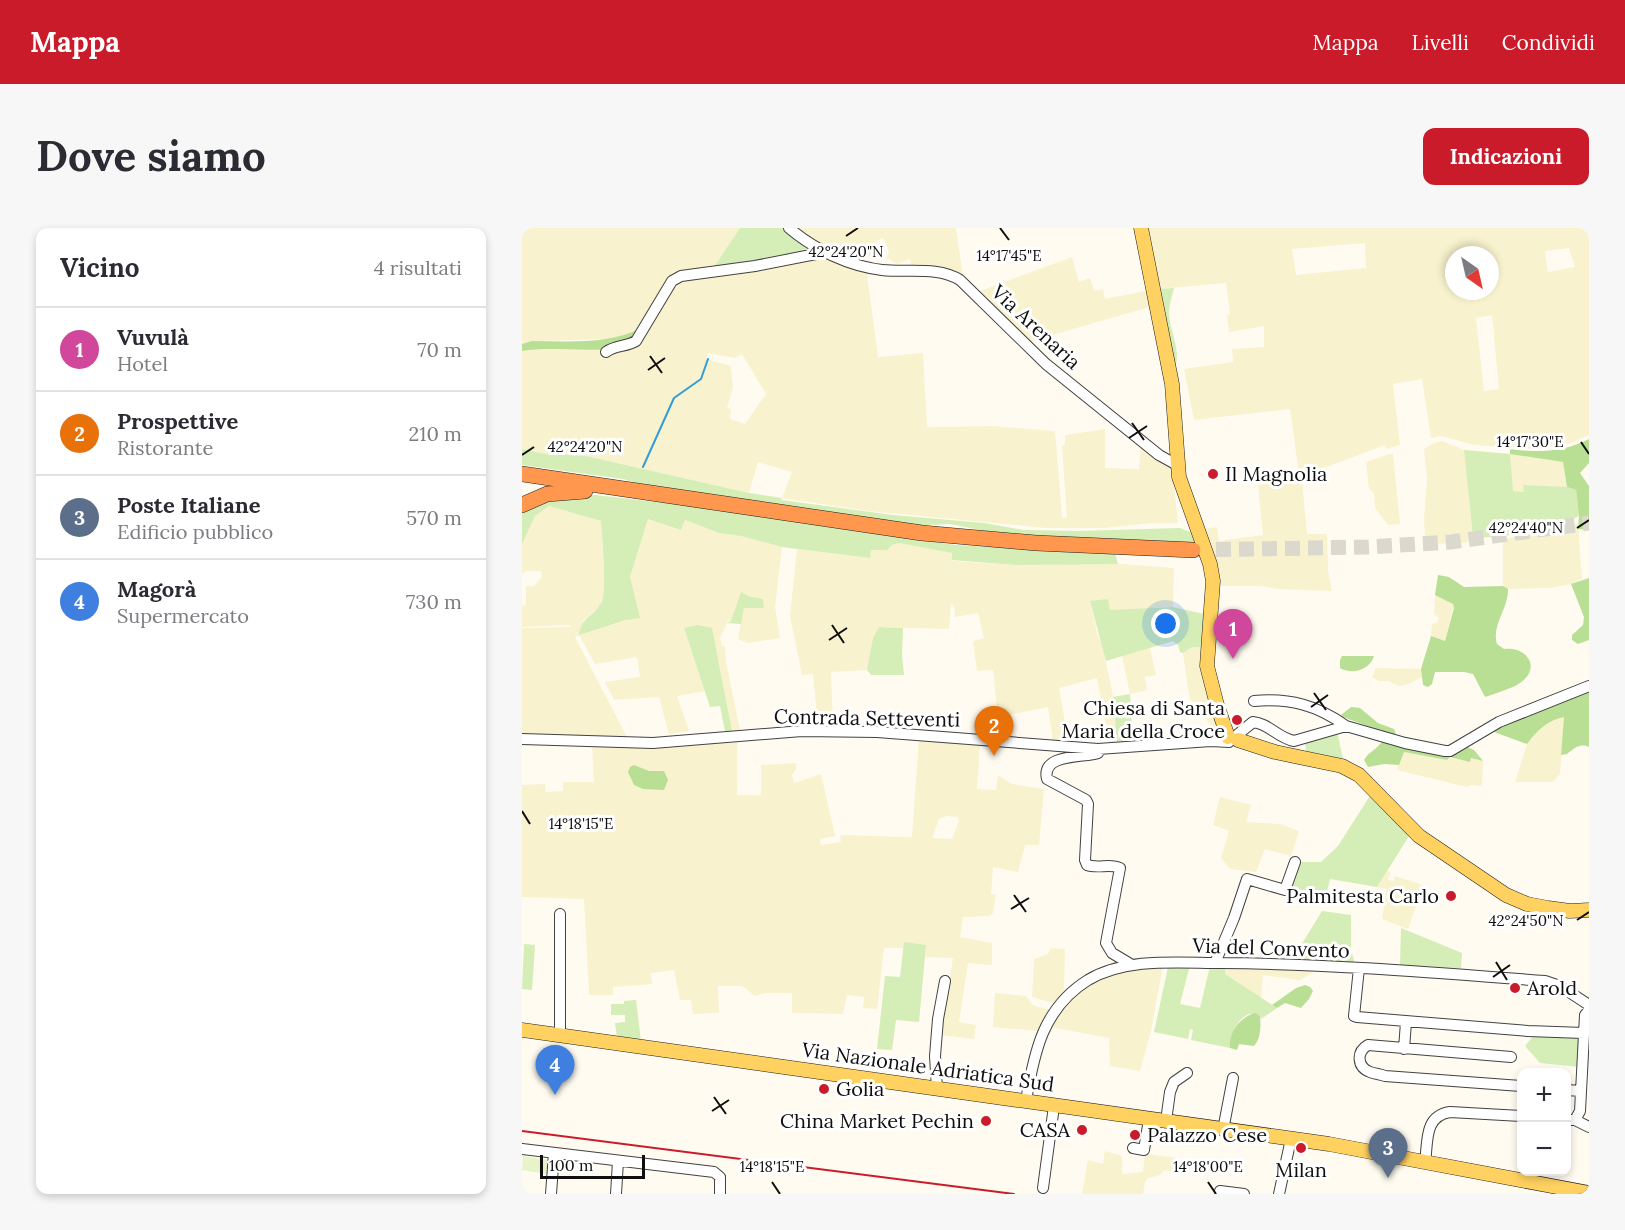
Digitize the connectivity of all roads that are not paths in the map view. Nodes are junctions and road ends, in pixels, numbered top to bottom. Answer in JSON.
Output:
{"nodes":[{"id":1,"x":789,"y":228,"type":"edge"},
{"id":2,"x":1141,"y":228,"type":"edge"},
{"id":3,"x":826,"y":252,"type":"junction"},
{"id":4,"x":606,"y":352,"type":"dead end"},
{"id":5,"x":1177,"y":465,"type":"junction"},
{"id":6,"x":522,"y":472,"type":"edge"},
{"id":7,"x":636,"y":491,"type":"junction"},
{"id":8,"x":522,"y":505,"type":"edge"},
{"id":9,"x":1193,"y":550,"type":"tunnel mouth"},
{"id":10,"x":1589,"y":686,"type":"edge"},
{"id":11,"x":1254,"y":701,"type":"dead end"},
{"id":12,"x":1346,"y":726,"type":"junction"},
{"id":13,"x":1233,"y":738,"type":"junction"},
{"id":14,"x":522,"y":739,"type":"edge"},
{"id":15,"x":1110,"y":748,"type":"junction"},
{"id":16,"x":1295,"y":862,"type":"dead end"},
{"id":17,"x":1589,"y":910,"type":"edge"},
{"id":18,"x":560,"y":914,"type":"dead end"},
{"id":19,"x":1215,"y":963,"type":"junction"},
{"id":20,"x":1132,"y":965,"type":"junction"},
{"id":21,"x":1359,"y":968,"type":"junction"},
{"id":22,"x":945,"y":981,"type":"dead end"},
{"id":23,"x":1589,"y":1005,"type":"edge"},
{"id":24,"x":1589,"y":1010,"type":"edge"},
{"id":25,"x":1406,"y":1022,"type":"junction"},
{"id":26,"x":522,"y":1030,"type":"edge"},
{"id":27,"x":1584,"y":1033,"type":"junction"},
{"id":28,"x":560,"y":1036,"type":"junction"},
{"id":29,"x":1404,"y":1048,"type":"junction"},
{"id":30,"x":1511,"y":1057,"type":"dead end"},
{"id":31,"x":1188,"y":1073,"type":"dead end"},
{"id":32,"x":1233,"y":1078,"type":"dead end"},
{"id":33,"x":1517,"y":1086,"type":"edge"},
{"id":34,"x":937,"y":1089,"type":"junction"},
{"id":35,"x":1571,"y":1090,"type":"edge"},
{"id":36,"x":1581,"y":1091,"type":"junction"},
{"id":37,"x":1026,"y":1101,"type":"junction"},
{"id":38,"x":1054,"y":1106,"type":"junction"},
{"id":39,"x":1517,"y":1116,"type":"edge"},
{"id":40,"x":1149,"y":1119,"type":"junction"},
{"id":41,"x":1571,"y":1120,"type":"edge"},
{"id":42,"x":1166,"y":1121,"type":"junction"},
{"id":43,"x":1589,"y":1127,"type":"edge"},
{"id":44,"x":1223,"y":1130,"type":"junction"},
{"id":45,"x":1291,"y":1139,"type":"junction"},
{"id":46,"x":1132,"y":1148,"type":"dead end"},
{"id":47,"x":522,"y":1149,"type":"edge"},
{"id":48,"x":554,"y":1153,"type":"junction"},
{"id":49,"x":618,"y":1161,"type":"junction"},
{"id":50,"x":1425,"y":1163,"type":"junction"},
{"id":51,"x":1043,"y":1188,"type":"dead end"},
{"id":52,"x":1279,"y":1190,"type":"edge"},
{"id":53,"x":1220,"y":1191,"type":"dead end"},
{"id":54,"x":1589,"y":1193,"type":"edge"},
{"id":55,"x":551,"y":1194,"type":"edge"},
{"id":56,"x":616,"y":1194,"type":"edge"},
{"id":57,"x":720,"y":1194,"type":"edge"},
{"id":58,"x":1244,"y":1194,"type":"edge"},
{"id":59,"x":1269,"y":1194,"type":"edge"}],
"edges":[{"from":1,"to":3,"type":"street","name":"Via Arenaria"},
{"from":2,"to":5,"type":"main road"},
{"from":3,"to":4,"type":"street"},
{"from":3,"to":5,"type":"street","name":"Via Arenaria"},
{"from":5,"to":13,"type":"main road"},
{"from":6,"to":7,"type":"highway"},
{"from":7,"to":8,"type":"highway"},
{"from":7,"to":9,"type":"highway"},
{"from":10,"to":12,"type":"street"},
{"from":11,"to":12,"type":"street"},
{"from":12,"to":13,"type":"street","name":"Contrada Setteventi"},
{"from":13,"to":15,"type":"street","name":"Contrada Setteventi"},
{"from":13,"to":17,"type":"main road"},
{"from":14,"to":15,"type":"street","name":"Contrada Setteventi"},
{"from":15,"to":20,"type":"street"},
{"from":16,"to":19,"type":"street"},
{"from":18,"to":28,"type":"street"},
{"from":19,"to":20,"type":"street","name":"Via del Convento"},
{"from":19,"to":21,"type":"street","name":"Via del Convento"},
{"from":20,"to":37,"type":"street","name":"Via del Convento"},
{"from":21,"to":23,"type":"street","name":"Via del Convento"},
{"from":21,"to":25,"type":"street"},
{"from":22,"to":34,"type":"street"},
{"from":24,"to":27,"type":"street"},
{"from":25,"to":27,"type":"street"},
{"from":25,"to":29,"type":"street"},
{"from":26,"to":28,"type":"main road","name":"Via Nazionale Adriatica Sud"},
{"from":27,"to":36,"type":"street"},
{"from":28,"to":34,"type":"main road","name":"Via Nazionale Adriatica Sud"},
{"from":29,"to":30,"type":"street"},
{"from":29,"to":33,"type":"street"},
{"from":31,"to":42,"type":"street"},
{"from":32,"to":44,"type":"street"},
{"from":34,"to":37,"type":"main road","name":"Via Nazionale Adriatica Sud"},
{"from":35,"to":36,"type":"street"},
{"from":36,"to":41,"type":"street"},
{"from":37,"to":38,"type":"main road","name":"Via Nazionale Adriatica Sud"},
{"from":38,"to":40,"type":"main road","name":"Via Nazionale Adriatica Sud"},
{"from":38,"to":51,"type":"street"},
{"from":39,"to":50,"type":"street"},
{"from":40,"to":42,"type":"main road","name":"Via Nazionale Adriatica Sud"},
{"from":40,"to":46,"type":"street"},
{"from":41,"to":43,"type":"street"},
{"from":42,"to":44,"type":"main road","name":"Via Nazionale Adriatica Sud"},
{"from":44,"to":45,"type":"main road","name":"Via Nazionale Adriatica Sud"},
{"from":45,"to":50,"type":"main road","name":"Via Nazionale Adriatica Sud"},
{"from":45,"to":52,"type":"street"},
{"from":47,"to":48,"type":"street"},
{"from":48,"to":49,"type":"street"},
{"from":48,"to":55,"type":"street"},
{"from":49,"to":56,"type":"street"},
{"from":49,"to":57,"type":"street"},
{"from":50,"to":54,"type":"main road","name":"Via Nazionale Adriatica Sud"},
{"from":52,"to":59,"type":"street"},
{"from":53,"to":58,"type":"street"}]}
